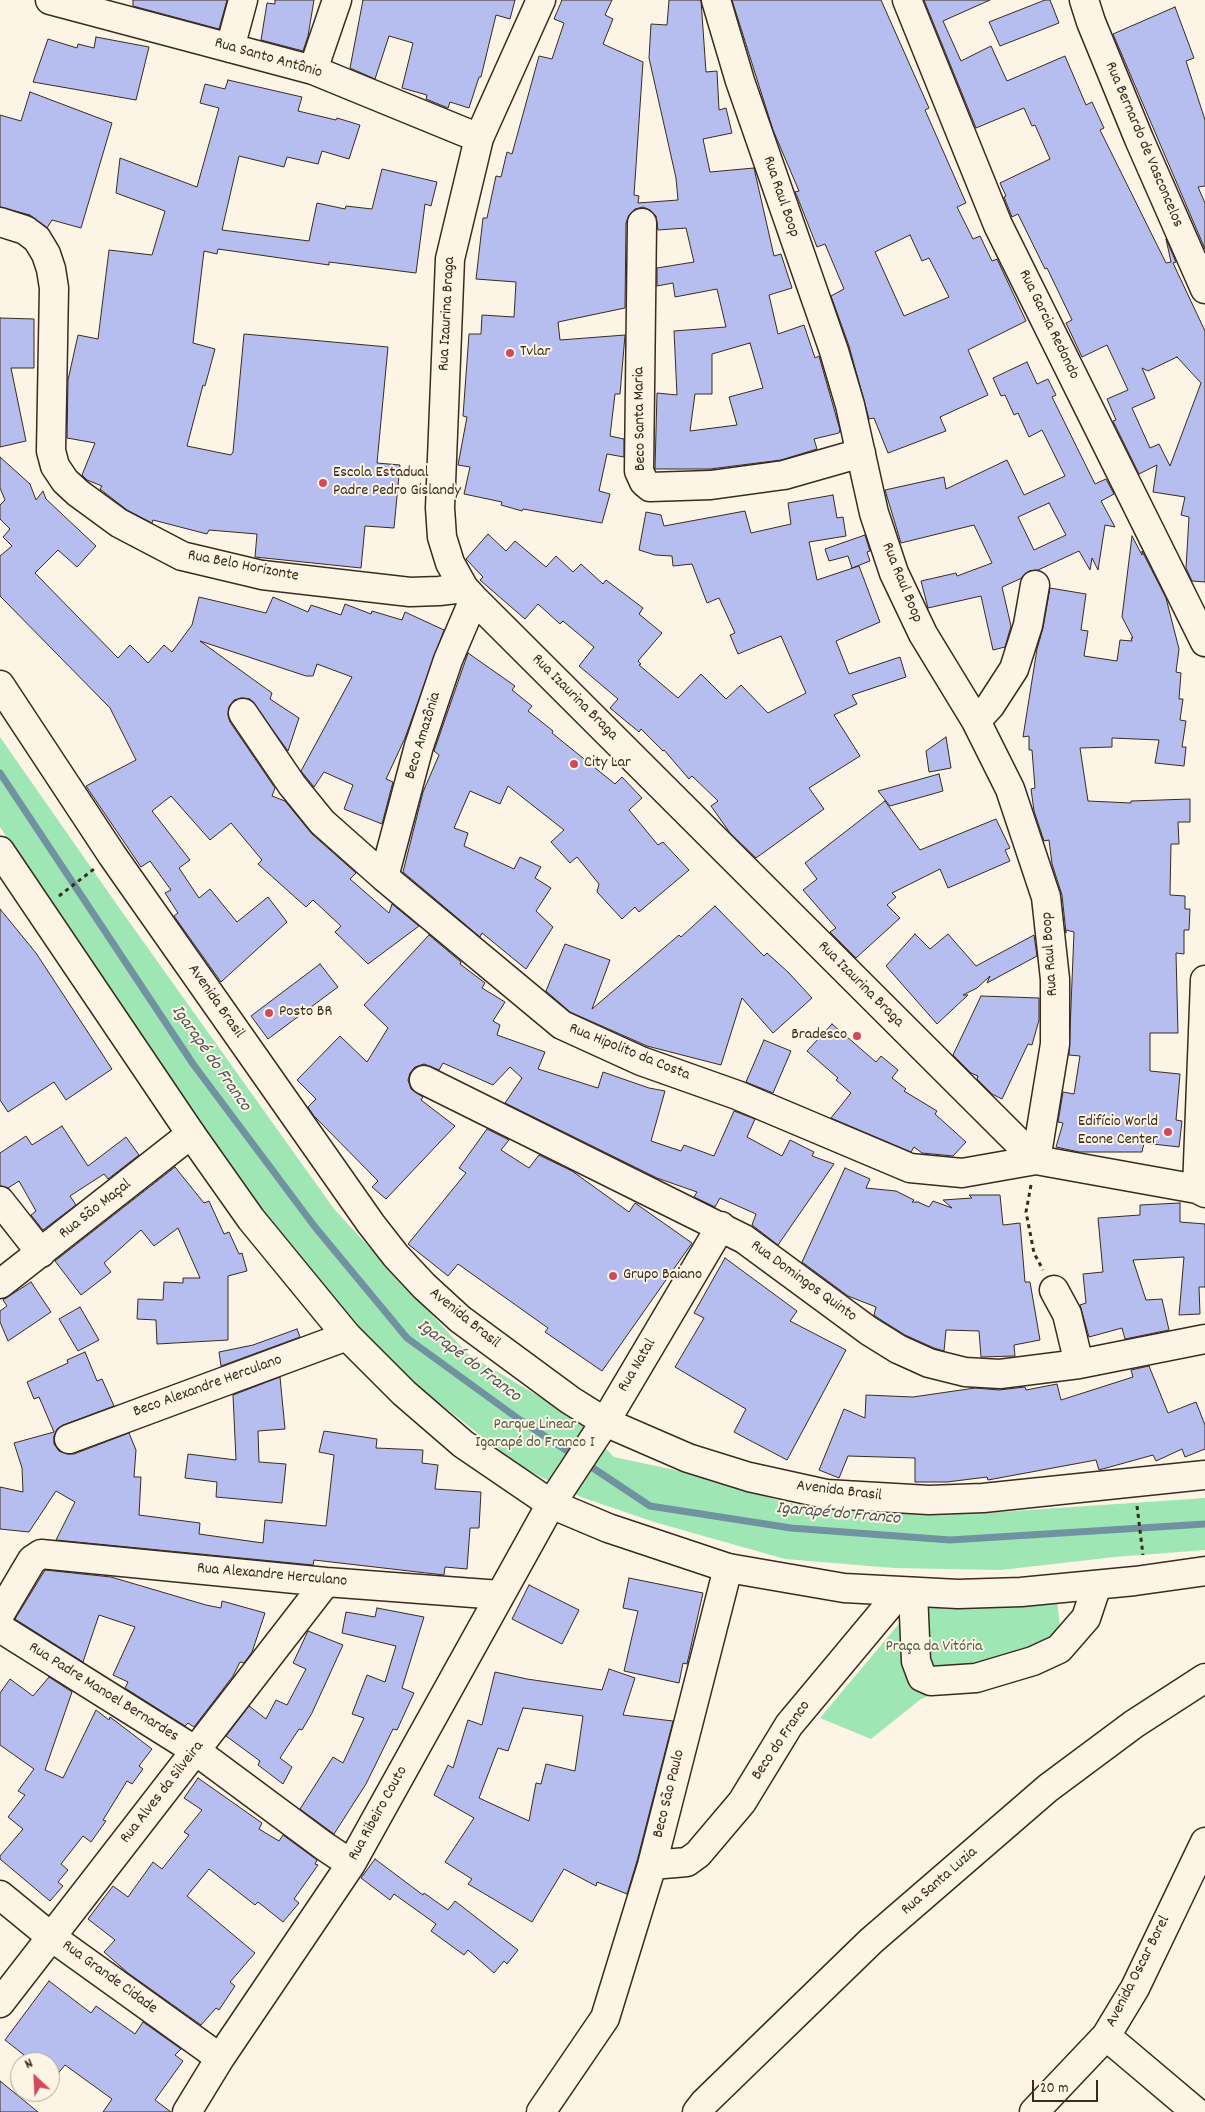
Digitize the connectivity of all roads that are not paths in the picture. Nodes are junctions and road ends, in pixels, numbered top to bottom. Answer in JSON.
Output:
{"nodes":[{"id":1,"x":50,"y":0,"type":"edge"},
{"id":2,"x":243,"y":0,"type":"edge"},
{"id":3,"x":337,"y":0,"type":"edge"},
{"id":4,"x":541,"y":0,"type":"edge"},
{"id":5,"x":716,"y":0,"type":"edge"},
{"id":6,"x":907,"y":0,"type":"edge"},
{"id":7,"x":1084,"y":0,"type":"edge"},
{"id":8,"x":230,"y":48,"type":"junction"},
{"id":9,"x":313,"y":70,"type":"junction"},
{"id":10,"x":479,"y":138,"type":"junction"},
{"id":11,"x":0,"y":222,"type":"edge"},
{"id":12,"x":642,"y":223,"type":"dead end"},
{"id":13,"x":1205,"y":289,"type":"edge"},
{"id":14,"x":861,"y":452,"type":"junction"},
{"id":15,"x":1034,"y":585,"type":"dead end"},
{"id":16,"x":469,"y":593,"type":"junction"},
{"id":17,"x":1205,"y":642,"type":"edge"},
{"id":18,"x":0,"y":685,"type":"edge"},
{"id":19,"x":243,"y":713,"type":"dead end"},
{"id":20,"x":976,"y":721,"type":"junction"},
{"id":21,"x":0,"y":851,"type":"edge"},
{"id":22,"x":384,"y":877,"type":"junction"},
{"id":23,"x":1205,"y":980,"type":"edge"},
{"id":24,"x":424,"y":1080,"type":"dead end"},
{"id":25,"x":191,"y":1134,"type":"junction"},
{"id":26,"x":1036,"y":1160,"type":"junction"},
{"id":27,"x":1201,"y":1191,"type":"edge"},
{"id":28,"x":0,"y":1201,"type":"edge"},
{"id":29,"x":721,"y":1226,"type":"junction"},
{"id":30,"x":41,"y":1253,"type":"junction"},
{"id":31,"x":0,"y":1284,"type":"edge"},
{"id":32,"x":1054,"y":1290,"type":"road end"},
{"id":33,"x":347,"y":1336,"type":"junction"},
{"id":34,"x":1205,"y":1339,"type":"edge"},
{"id":35,"x":1079,"y":1364,"type":"junction"},
{"id":36,"x":604,"y":1422,"type":"junction"},
{"id":37,"x":69,"y":1439,"type":"dead end"},
{"id":38,"x":1205,"y":1476,"type":"edge"},
{"id":39,"x":558,"y":1494,"type":"junction"},
{"id":40,"x":728,"y":1568,"type":"junction"},
{"id":41,"x":1205,"y":1571,"type":"edge"},
{"id":42,"x":326,"y":1582,"type":"junction"},
{"id":43,"x":1097,"y":1585,"type":"junction"},
{"id":44,"x":907,"y":1592,"type":"junction"},
{"id":45,"x":500,"y":1596,"type":"junction"},
{"id":46,"x":0,"y":1614,"type":"edge"},
{"id":47,"x":0,"y":1628,"type":"edge"},
{"id":48,"x":1205,"y":1678,"type":"edge"},
{"id":49,"x":196,"y":1751,"type":"junction"},
{"id":50,"x":1205,"y":1842,"type":"edge"},
{"id":51,"x":352,"y":1864,"type":"junction"},
{"id":52,"x":652,"y":1865,"type":"junction"},
{"id":53,"x":0,"y":1895,"type":"edge"},
{"id":54,"x":50,"y":1936,"type":"junction"},
{"id":55,"x":0,"y":2003,"type":"edge"},
{"id":56,"x":1106,"y":2036,"type":"junction"},
{"id":57,"x":220,"y":2058,"type":"junction"},
{"id":58,"x":187,"y":2112,"type":"edge"},
{"id":59,"x":541,"y":2112,"type":"edge"},
{"id":60,"x":697,"y":2112,"type":"edge"},
{"id":61,"x":1034,"y":2112,"type":"edge"},
{"id":62,"x":1196,"y":2112,"type":"edge"}],
"edges":[{"from":1,"to":8,"type":"main road","name":"Rua Santo Antônio"},
{"from":2,"to":8,"type":"main road"},
{"from":3,"to":9,"type":"main road"},
{"from":4,"to":10,"type":"main road","name":"Rua Izaurina Braga"},
{"from":5,"to":14,"type":"main road","name":"Rua Raul Boop"},
{"from":6,"to":17,"type":"main road","name":"Rua Garcia Redondo"},
{"from":7,"to":13,"type":"main road","name":"Rua Bernardo de Vasconcelos"},
{"from":8,"to":9,"type":"main road","name":"Rua Santo Antônio"},
{"from":9,"to":10,"type":"main road","name":"Rua Santo Antônio"},
{"from":10,"to":16,"type":"main road","name":"Rua Izaurina Braga"},
{"from":11,"to":16,"type":"main road","name":"Rua Belo Horizonte"},
{"from":12,"to":14,"type":"main road","name":"Beco Santa Maria"},
{"from":14,"to":20,"type":"main road","name":"Rua Raul Boop"},
{"from":15,"to":20,"type":"main road"},
{"from":16,"to":22,"type":"main road","name":"Beco Amazônia"},
{"from":16,"to":26,"type":"main road","name":"Rua Izaurina Braga"},
{"from":18,"to":36,"type":"main road","name":"Avenida Brasil"},
{"from":19,"to":22,"type":"main road","name":"Rua Hipolito da Costa"},
{"from":20,"to":26,"type":"main road","name":"Rua Raul Boop"},
{"from":21,"to":25,"type":"main road"},
{"from":22,"to":26,"type":"main road","name":"Rua Hipolito da Costa"},
{"from":23,"to":27,"type":"main road"},
{"from":24,"to":29,"type":"main road","name":"Rua Domingos Quinto"},
{"from":25,"to":30,"type":"main road","name":"Rua São Maçal"},
{"from":25,"to":33,"type":"main road"},
{"from":26,"to":27,"type":"main road"},
{"from":28,"to":30,"type":"main road"},
{"from":29,"to":35,"type":"main road","name":"Rua Domingos Quinto"},
{"from":29,"to":36,"type":"main road","name":"Rua Natal"},
{"from":30,"to":31,"type":"main road","name":"Rua São Maçal"},
{"from":32,"to":35,"type":"main road"},
{"from":33,"to":37,"type":"main road","name":"Beco Alexandre Herculano"},
{"from":33,"to":39,"type":"main road"},
{"from":34,"to":35,"type":"main road","name":"Rua Domingos Quinto"},
{"from":36,"to":38,"type":"main road","name":"Avenida Brasil"},
{"from":36,"to":39,"type":"main road","name":"Rua Natal"},
{"from":39,"to":40,"type":"main road"},
{"from":39,"to":45,"type":"main road","name":"Rua Ribeiro Couto"},
{"from":40,"to":44,"type":"main road"},
{"from":40,"to":52,"type":"main road","name":"Beco São Paulo"},
{"from":41,"to":43,"type":"main road"},
{"from":42,"to":45,"type":"main road","name":"Rua Alexandre Herculano"},
{"from":42,"to":46,"type":"main road","name":"Rua Alexandre Herculano"},
{"from":42,"to":49,"type":"main road","name":"Rua Alves da Silveira"},
{"from":43,"to":44,"type":"main road"},
{"from":43,"to":44,"type":"main road"},
{"from":44,"to":52,"type":"main road","name":"Beco do Franco"},
{"from":45,"to":51,"type":"main road","name":"Rua Ribeiro Couto"},
{"from":47,"to":49,"type":"main road","name":"Rua Padre Manoel Bernardes"},
{"from":48,"to":60,"type":"main road","name":"Rua Santa Luzia"},
{"from":49,"to":51,"type":"main road","name":"Rua Padre Manoel Bernardes"},
{"from":49,"to":54,"type":"main road","name":"Rua Alves da Silveira"},
{"from":50,"to":56,"type":"main road","name":"Avenida Oscar Borel"},
{"from":51,"to":57,"type":"main road","name":"Rua Ribeiro Couto"},
{"from":52,"to":59,"type":"main road","name":"Beco São Paulo"},
{"from":53,"to":54,"type":"main road","name":"Rua Grande Cidade"},
{"from":54,"to":55,"type":"main road","name":"Rua Alves da Silveira"},
{"from":54,"to":57,"type":"main road","name":"Rua Grande Cidade"},
{"from":56,"to":61,"type":"main road","name":"Avenida Oscar Borel"},
{"from":56,"to":62,"type":"main road"},
{"from":57,"to":58,"type":"main road","name":"Rua Ribeiro Couto"}]}
